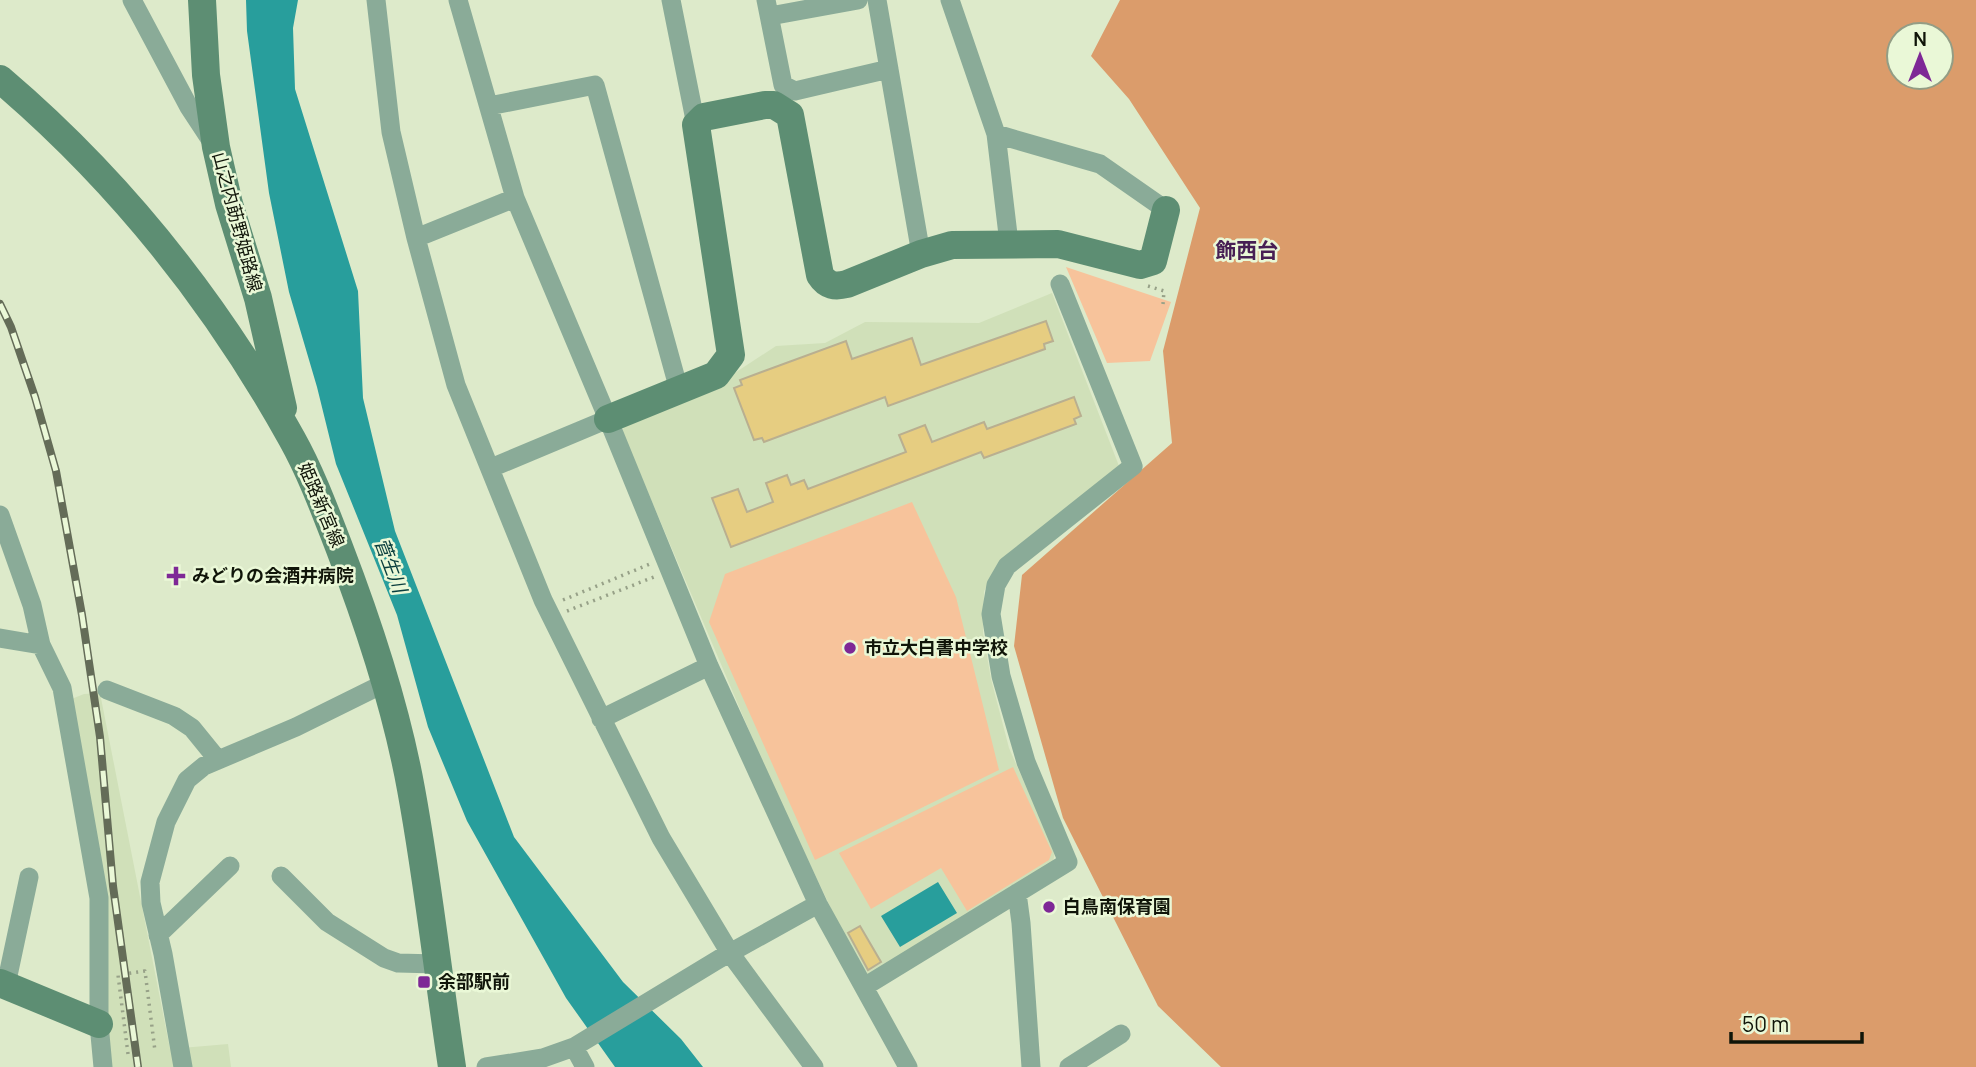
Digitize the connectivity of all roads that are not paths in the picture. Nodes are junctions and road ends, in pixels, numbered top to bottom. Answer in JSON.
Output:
{"nodes":[{"id":1,"x":132,"y":0,"type":"edge"},
{"id":2,"x":202,"y":0,"type":"edge"},
{"id":3,"x":376,"y":0,"type":"edge"},
{"id":4,"x":458,"y":0,"type":"edge"},
{"id":5,"x":671,"y":0,"type":"edge"},
{"id":6,"x":858,"y":0,"type":"edge"},
{"id":7,"x":877,"y":0,"type":"edge"},
{"id":8,"x":950,"y":0,"type":"edge"},
{"id":9,"x":768,"y":8,"type":"edge"},
{"id":10,"x":889,"y":69,"type":"junction"},
{"id":11,"x":0,"y":79,"type":"edge"},
{"id":12,"x":489,"y":106,"type":"junction"},
{"id":13,"x":696,"y":125,"type":"junction"},
{"id":14,"x":996,"y":134,"type":"junction"},
{"id":15,"x":216,"y":147,"type":"junction"},
{"id":16,"x":515,"y":198,"type":"junction"},
{"id":17,"x":1166,"y":210,"type":"joint"},
{"id":18,"x":416,"y":239,"type":"junction"},
{"id":19,"x":1009,"y":243,"type":"junction"},
{"id":20,"x":921,"y":254,"type":"junction"},
{"id":21,"x":1060,"y":284,"type":"dead end"},
{"id":22,"x":222,"y":328,"type":"junction"},
{"id":23,"x":265,"y":331,"type":"junction"},
{"id":24,"x":679,"y":390,"type":"junction"},
{"id":25,"x":608,"y":419,"type":"junction"},
{"id":26,"x":293,"y":441,"type":"junction"},
{"id":27,"x":491,"y":468,"type":"junction"},
{"id":28,"x":0,"y":515,"type":"edge"},
{"id":29,"x":0,"y":638,"type":"edge"},
{"id":30,"x":41,"y":645,"type":"junction"},
{"id":31,"x":709,"y":666,"type":"junction"},
{"id":32,"x":385,"y":683,"type":"junction"},
{"id":33,"x":107,"y":690,"type":"dead end"},
{"id":34,"x":601,"y":719,"type":"junction"},
{"id":35,"x":218,"y":760,"type":"junction"},
{"id":36,"x":230,"y":866,"type":"dead end"},
{"id":37,"x":281,"y":876,"type":"dead end"},
{"id":38,"x":29,"y":877,"type":"dead end"},
{"id":39,"x":1017,"y":893,"type":"junction"},
{"id":40,"x":818,"y":904,"type":"junction"},
{"id":41,"x":158,"y":935,"type":"junction"},
{"id":42,"x":725,"y":956,"type":"junction"},
{"id":43,"x":437,"y":964,"type":"junction"},
{"id":44,"x":3,"y":984,"type":"edge"},
{"id":45,"x":864,"y":987,"type":"junction"},
{"id":46,"x":99,"y":1024,"type":"junction"},
{"id":47,"x":1121,"y":1034,"type":"dead end"},
{"id":48,"x":578,"y":1044,"type":"junction"},
{"id":49,"x":103,"y":1067,"type":"edge"},
{"id":50,"x":183,"y":1067,"type":"edge"},
{"id":51,"x":452,"y":1067,"type":"edge"},
{"id":52,"x":486,"y":1067,"type":"edge"},
{"id":53,"x":585,"y":1067,"type":"edge"},
{"id":54,"x":814,"y":1067,"type":"edge"},
{"id":55,"x":908,"y":1067,"type":"edge"},
{"id":56,"x":1031,"y":1067,"type":"edge"},
{"id":57,"x":1069,"y":1067,"type":"edge"}],
"edges":[{"from":1,"to":15,"type":"street"},
{"from":2,"to":15,"type":"main road","name":"山之内莇野姫路線"},
{"from":3,"to":18,"type":"street"},
{"from":4,"to":12,"type":"street"},
{"from":5,"to":13,"type":"street"},
{"from":6,"to":9,"type":"street"},
{"from":7,"to":10,"type":"street"},
{"from":8,"to":14,"type":"street"},
{"from":9,"to":10,"type":"street"},
{"from":10,"to":20,"type":"street"},
{"from":11,"to":22,"type":"main road","name":"姫路新宮線"},
{"from":12,"to":16,"type":"street"},
{"from":12,"to":24,"type":"street"},
{"from":13,"to":20,"type":"main road"},
{"from":13,"to":24,"type":"main road"},
{"from":14,"to":17,"type":"street"},
{"from":14,"to":19,"type":"street"},
{"from":15,"to":23,"type":"main road","name":"山之内莇野姫路線"},
{"from":16,"to":18,"type":"street"},
{"from":16,"to":25,"type":"street"},
{"from":17,"to":19,"type":"main road"},
{"from":18,"to":27,"type":"street"},
{"from":19,"to":20,"type":"main road"},
{"from":21,"to":39,"type":"street"},
{"from":22,"to":23,"type":"main road"},
{"from":22,"to":26,"type":"main road","name":"姫路新宮線"},
{"from":23,"to":26,"type":"main road","name":"山之内莇野姫路線"},
{"from":24,"to":25,"type":"main road"},
{"from":25,"to":27,"type":"street"},
{"from":25,"to":31,"type":"street"},
{"from":26,"to":32,"type":"main road","name":"姫路新宮線"},
{"from":27,"to":34,"type":"street"},
{"from":28,"to":30,"type":"street"},
{"from":29,"to":30,"type":"street"},
{"from":30,"to":46,"type":"street"},
{"from":31,"to":34,"type":"street"},
{"from":31,"to":40,"type":"street"},
{"from":32,"to":35,"type":"street"},
{"from":32,"to":43,"type":"main road","name":"姫路新宮線"},
{"from":33,"to":35,"type":"street"},
{"from":34,"to":42,"type":"street"},
{"from":35,"to":41,"type":"street"},
{"from":36,"to":41,"type":"street"},
{"from":37,"to":43,"type":"street"},
{"from":38,"to":44,"type":"street"},
{"from":39,"to":45,"type":"street"},
{"from":39,"to":56,"type":"street"},
{"from":40,"to":42,"type":"street"},
{"from":40,"to":45,"type":"street"},
{"from":41,"to":50,"type":"street"},
{"from":42,"to":48,"type":"street"},
{"from":42,"to":54,"type":"street"},
{"from":43,"to":51,"type":"main road","name":"姫路新宮線"},
{"from":44,"to":46,"type":"main road"},
{"from":45,"to":55,"type":"street"},
{"from":46,"to":49,"type":"street"},
{"from":47,"to":57,"type":"street"},
{"from":48,"to":52,"type":"street"},
{"from":48,"to":53,"type":"street"}]}
